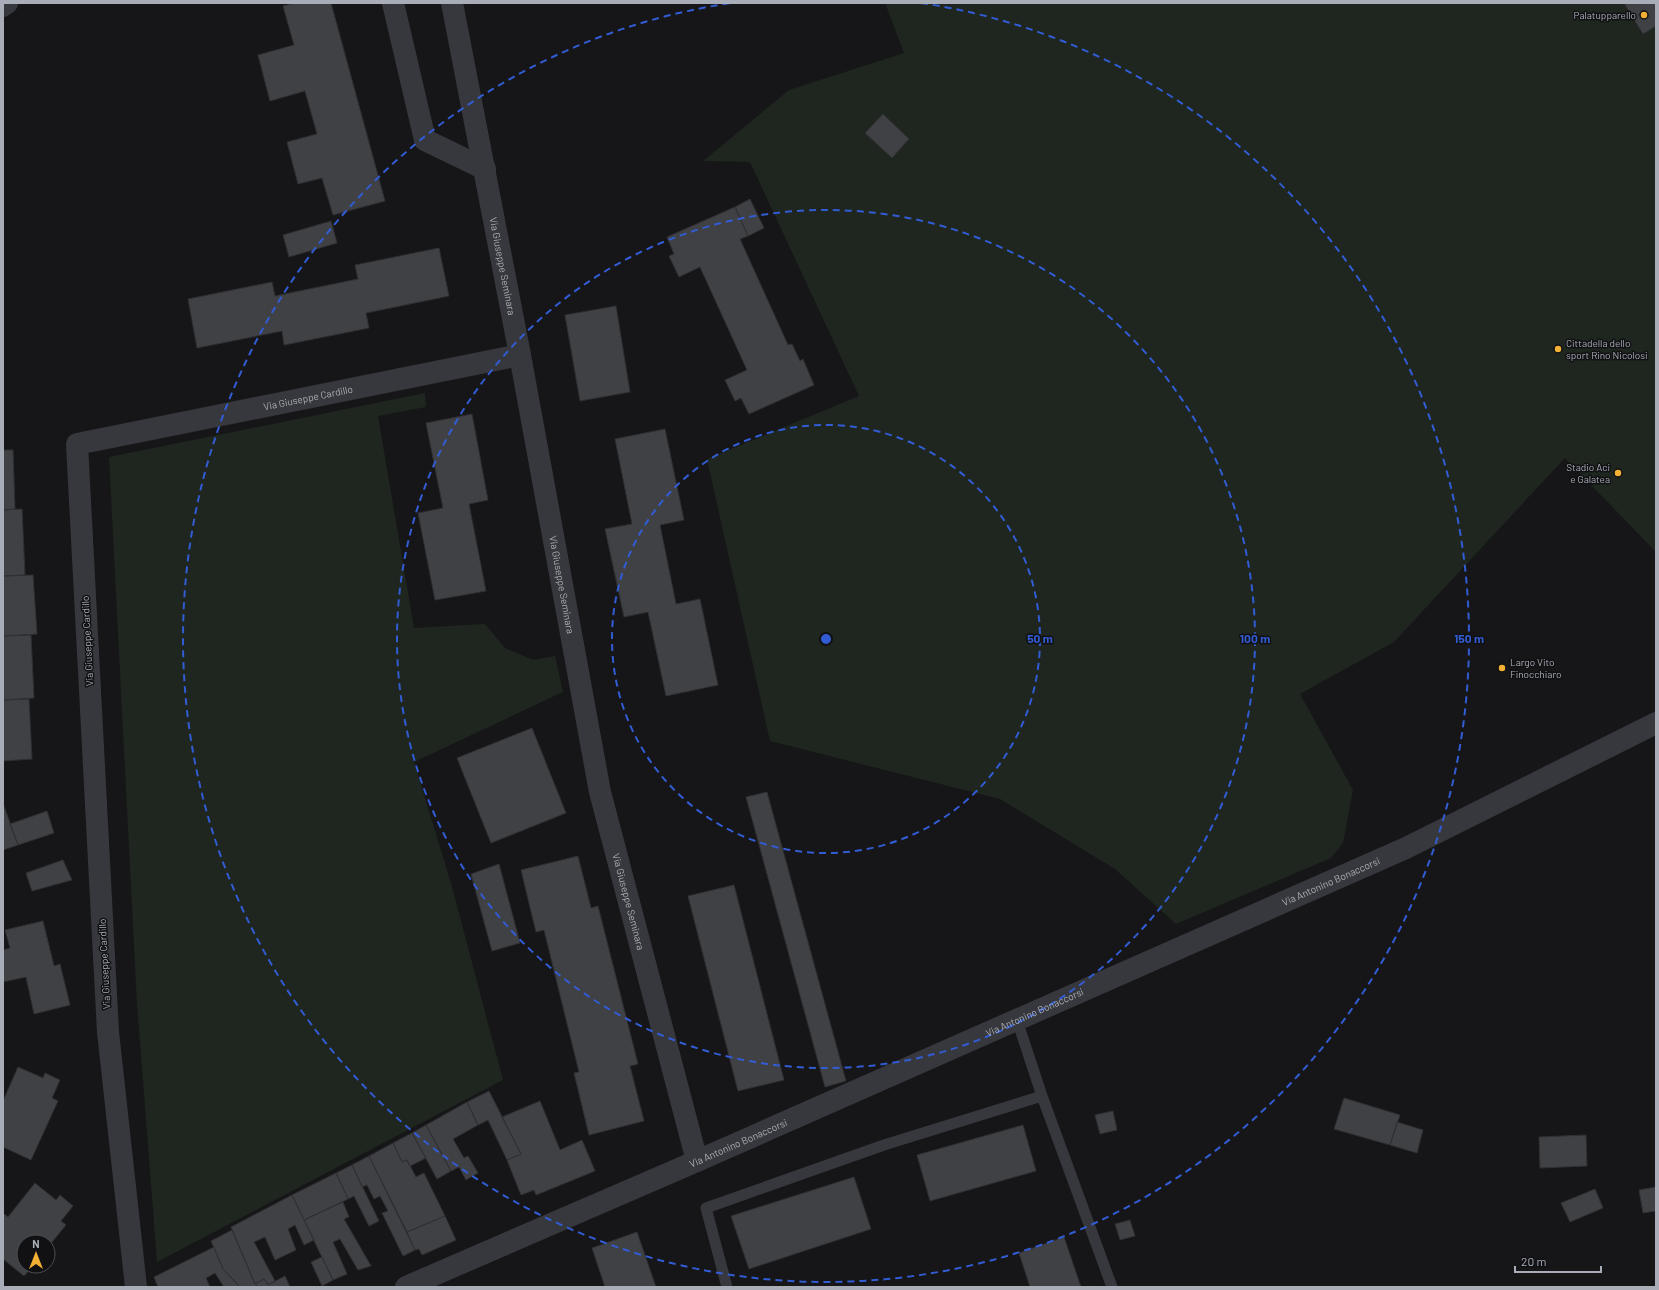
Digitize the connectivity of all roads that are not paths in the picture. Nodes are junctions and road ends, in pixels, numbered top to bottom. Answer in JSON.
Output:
{"nodes":[{"id":1,"x":7,"y":3,"type":"edge"},
{"id":2,"x":393,"y":3,"type":"edge"},
{"id":3,"x":452,"y":3,"type":"edge"},
{"id":4,"x":3,"y":6,"type":"edge"},
{"id":5,"x":485,"y":170,"type":"junction"},
{"id":6,"x":520,"y":355,"type":"junction"},
{"id":7,"x":1656,"y":723,"type":"edge"},
{"id":8,"x":1017,"y":1020,"type":"junction"},
{"id":9,"x":1042,"y":1096,"type":"junction"},
{"id":10,"x":697,"y":1162,"type":"junction"},
{"id":11,"x":136,"y":1287,"type":"edge"},
{"id":12,"x":406,"y":1287,"type":"edge"},
{"id":13,"x":727,"y":1287,"type":"edge"},
{"id":14,"x":1112,"y":1287,"type":"edge"}],
"edges":[{"from":1,"to":4,"type":"street"},
{"from":2,"to":5,"type":"street"},
{"from":3,"to":5,"type":"street","name":"Via Giuseppe Seminara"},
{"from":5,"to":6,"type":"street","name":"Via Giuseppe Seminara"},
{"from":6,"to":10,"type":"street","name":"Via Giuseppe Seminara"},
{"from":6,"to":11,"type":"street","name":"Via Giuseppe Cardillo"},
{"from":7,"to":8,"type":"street","name":"Via Antonino Bonaccorsi"},
{"from":8,"to":9,"type":"lane"},
{"from":8,"to":10,"type":"street","name":"Via Antonino Bonaccorsi"},
{"from":9,"to":13,"type":"lane"},
{"from":9,"to":14,"type":"lane"},
{"from":10,"to":12,"type":"street","name":"Via Antonino Bonaccorsi"}]}
